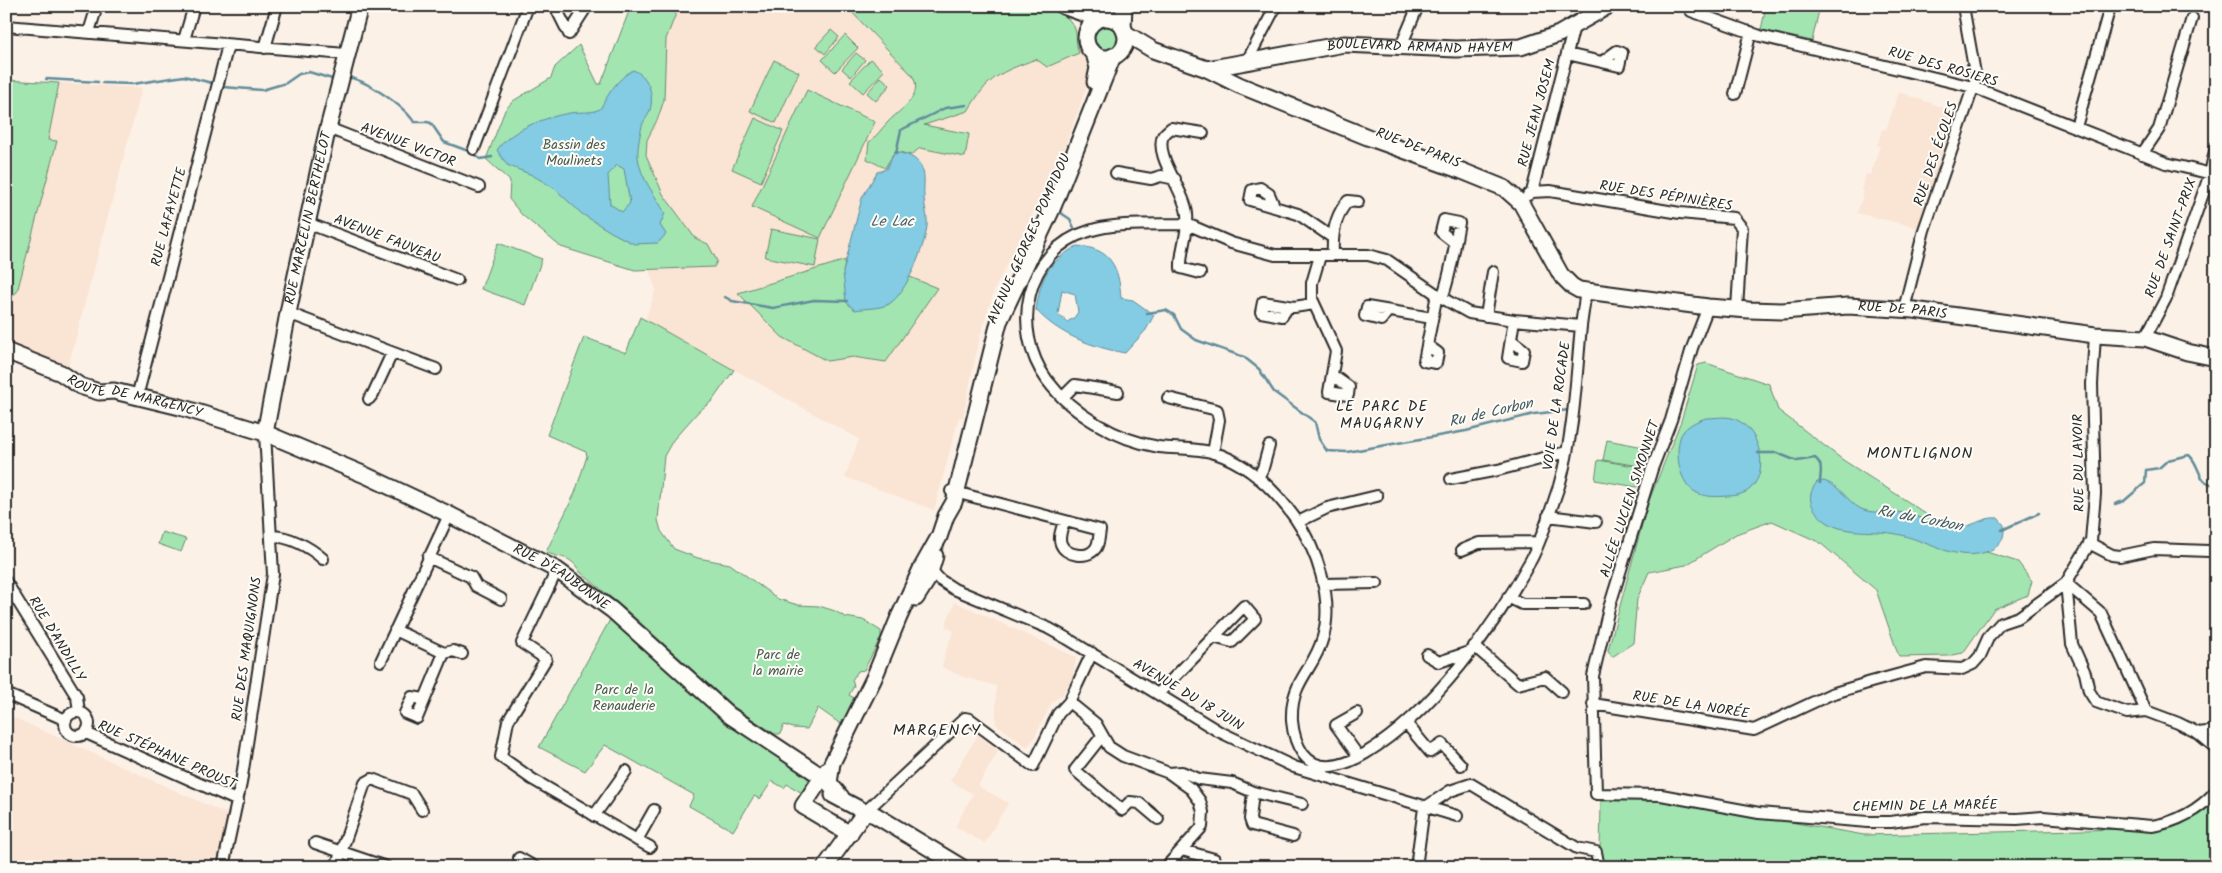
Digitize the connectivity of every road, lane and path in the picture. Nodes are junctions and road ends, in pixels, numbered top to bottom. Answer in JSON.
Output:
{"nodes":[{"id":1,"x":97,"y":6,"type":"edge"},
{"id":2,"x":194,"y":6,"type":"edge"},
{"id":3,"x":277,"y":6,"type":"edge"},
{"id":4,"x":360,"y":6,"type":"edge"},
{"id":5,"x":528,"y":6,"type":"edge"},
{"id":6,"x":555,"y":6,"type":"edge"},
{"id":7,"x":588,"y":6,"type":"edge"},
{"id":8,"x":1122,"y":6,"type":"edge"},
{"id":9,"x":1276,"y":6,"type":"edge"},
{"id":10,"x":1418,"y":6,"type":"edge"},
{"id":11,"x":1608,"y":6,"type":"edge"},
{"id":12,"x":1688,"y":6,"type":"edge"},
{"id":13,"x":1963,"y":6,"type":"edge"},
{"id":14,"x":1063,"y":7,"type":"edge"},
{"id":15,"x":2110,"y":7,"type":"edge"},
{"id":16,"x":2192,"y":18,"type":"dead end"},
{"id":17,"x":1103,"y":19,"type":"junction"},
{"id":18,"x":6,"y":26,"type":"edge"},
{"id":19,"x":1574,"y":26,"type":"junction"},
{"id":20,"x":1124,"y":31,"type":"junction"},
{"id":21,"x":89,"y":32,"type":"junction"},
{"id":22,"x":1751,"y":32,"type":"junction"},
{"id":23,"x":1087,"y":34,"type":"junction"},
{"id":24,"x":184,"y":40,"type":"junction"},
{"id":25,"x":228,"y":45,"type":"junction"},
{"id":26,"x":1401,"y":46,"type":"junction"},
{"id":27,"x":265,"y":48,"type":"junction"},
{"id":28,"x":1153,"y":50,"type":"junction"},
{"id":29,"x":346,"y":54,"type":"junction"},
{"id":30,"x":1094,"y":54,"type":"junction"},
{"id":31,"x":1116,"y":54,"type":"junction"},
{"id":32,"x":1567,"y":54,"type":"junction"},
{"id":33,"x":1602,"y":62,"type":"dead end"},
{"id":34,"x":1246,"y":63,"type":"junction"},
{"id":35,"x":1225,"y":67,"type":"junction"},
{"id":36,"x":1207,"y":69,"type":"junction"},
{"id":37,"x":1973,"y":87,"type":"junction"},
{"id":38,"x":1736,"y":94,"type":"dead end"},
{"id":39,"x":2076,"y":127,"type":"junction"},
{"id":40,"x":328,"y":128,"type":"junction"},
{"id":41,"x":1203,"y":133,"type":"dead end"},
{"id":42,"x":2216,"y":146,"type":"edge"},
{"id":43,"x":474,"y":149,"type":"dead end"},
{"id":44,"x":2142,"y":154,"type":"junction"},
{"id":45,"x":1116,"y":174,"type":"dead end"},
{"id":46,"x":2213,"y":174,"type":"edge"},
{"id":47,"x":1174,"y":179,"type":"junction"},
{"id":48,"x":479,"y":187,"type":"dead end"},
{"id":49,"x":1525,"y":198,"type":"junction"},
{"id":50,"x":1358,"y":202,"type":"dead end"},
{"id":51,"x":1274,"y":206,"type":"dead end"},
{"id":52,"x":307,"y":223,"type":"junction"},
{"id":53,"x":1187,"y":224,"type":"junction"},
{"id":54,"x":1333,"y":238,"type":"junction"},
{"id":55,"x":1455,"y":243,"type":"dead end"},
{"id":56,"x":1333,"y":254,"type":"junction"},
{"id":57,"x":1320,"y":256,"type":"junction"},
{"id":58,"x":1493,"y":272,"type":"dead end"},
{"id":59,"x":1200,"y":273,"type":"dead end"},
{"id":60,"x":457,"y":280,"type":"dead end"},
{"id":61,"x":1586,"y":290,"type":"junction"},
{"id":62,"x":1440,"y":296,"type":"junction"},
{"id":63,"x":1314,"y":304,"type":"junction"},
{"id":64,"x":1288,"y":307,"type":"dead end"},
{"id":65,"x":1708,"y":307,"type":"junction"},
{"id":66,"x":1904,"y":309,"type":"junction"},
{"id":67,"x":1737,"y":310,"type":"junction"},
{"id":68,"x":1388,"y":311,"type":"dead end"},
{"id":69,"x":288,"y":313,"type":"junction"},
{"id":70,"x":1486,"y":316,"type":"junction"},
{"id":71,"x":1432,"y":318,"type":"junction"},
{"id":72,"x":1514,"y":320,"type":"junction"},
{"id":73,"x":1581,"y":326,"type":"junction"},
{"id":74,"x":2095,"y":336,"type":"junction"},
{"id":75,"x":2146,"y":338,"type":"junction"},
{"id":76,"x":1511,"y":340,"type":"dead end"},
{"id":77,"x":1427,"y":345,"type":"dead end"},
{"id":78,"x":6,"y":351,"type":"edge"},
{"id":79,"x":392,"y":353,"type":"junction"},
{"id":80,"x":2216,"y":358,"type":"edge"},
{"id":81,"x":436,"y":369,"type":"dead end"},
{"id":82,"x":1332,"y":375,"type":"dead end"},
{"id":83,"x":1118,"y":392,"type":"dead end"},
{"id":84,"x":136,"y":397,"type":"junction"},
{"id":85,"x":1063,"y":397,"type":"junction"},
{"id":86,"x":1168,"y":398,"type":"dead end"},
{"id":87,"x":370,"y":399,"type":"dead end"},
{"id":88,"x":265,"y":433,"type":"junction"},
{"id":89,"x":1269,"y":446,"type":"dead end"},
{"id":90,"x":1566,"y":452,"type":"junction"},
{"id":91,"x":1213,"y":453,"type":"junction"},
{"id":92,"x":1258,"y":478,"type":"junction"},
{"id":93,"x":1451,"y":479,"type":"dead end"},
{"id":94,"x":953,"y":492,"type":"junction"},
{"id":95,"x":1377,"y":496,"type":"dead end"},
{"id":96,"x":450,"y":515,"type":"junction"},
{"id":97,"x":1548,"y":516,"type":"junction"},
{"id":98,"x":1064,"y":521,"type":"dead end"},
{"id":99,"x":1298,"y":522,"type":"junction"},
{"id":100,"x":1596,"y":522,"type":"dead end"},
{"id":101,"x":271,"y":536,"type":"junction"},
{"id":102,"x":1538,"y":542,"type":"junction"},
{"id":103,"x":2089,"y":543,"type":"junction"},
{"id":104,"x":2216,"y":549,"type":"edge"},
{"id":105,"x":1462,"y":550,"type":"dead end"},
{"id":106,"x":428,"y":557,"type":"junction"},
{"id":107,"x":323,"y":559,"type":"dead end"},
{"id":108,"x":557,"y":570,"type":"junction"},
{"id":109,"x":923,"y":576,"type":"junction"},
{"id":110,"x":6,"y":582,"type":"edge"},
{"id":111,"x":1377,"y":583,"type":"dead end"},
{"id":112,"x":2066,"y":583,"type":"junction"},
{"id":113,"x":1323,"y":584,"type":"junction"},
{"id":114,"x":954,"y":589,"type":"junction"},
{"id":115,"x":1508,"y":597,"type":"junction"},
{"id":116,"x":501,"y":599,"type":"dead end"},
{"id":117,"x":1584,"y":604,"type":"dead end"},
{"id":118,"x":395,"y":630,"type":"junction"},
{"id":119,"x":1213,"y":637,"type":"dead end"},
{"id":120,"x":1472,"y":648,"type":"junction"},
{"id":121,"x":444,"y":653,"type":"junction"},
{"id":122,"x":1092,"y":653,"type":"junction"},
{"id":123,"x":462,"y":654,"type":"dead end"},
{"id":124,"x":1427,"y":655,"type":"dead end"},
{"id":125,"x":381,"y":662,"type":"dead end"},
{"id":126,"x":1562,"y":692,"type":"dead end"},
{"id":127,"x":6,"y":694,"type":"edge"},
{"id":128,"x":1158,"y":694,"type":"junction"},
{"id":129,"x":424,"y":699,"type":"dead end"},
{"id":130,"x":1069,"y":702,"type":"junction"},
{"id":131,"x":1594,"y":704,"type":"junction"},
{"id":132,"x":2146,"y":711,"type":"junction"},
{"id":133,"x":79,"y":712,"type":"junction"},
{"id":134,"x":1356,"y":713,"type":"dead end"},
{"id":135,"x":66,"y":720,"type":"junction"},
{"id":136,"x":1406,"y":723,"type":"junction"},
{"id":137,"x":2216,"y":731,"type":"edge"},
{"id":138,"x":86,"y":733,"type":"junction"},
{"id":139,"x":2198,"y":733,"type":"junction"},
{"id":140,"x":1102,"y":736,"type":"junction"},
{"id":141,"x":2216,"y":748,"type":"edge"},
{"id":142,"x":1359,"y":757,"type":"junction"},
{"id":143,"x":832,"y":763,"type":"junction"},
{"id":144,"x":1461,"y":765,"type":"dead end"},
{"id":145,"x":626,"y":771,"type":"dead end"},
{"id":146,"x":1169,"y":773,"type":"junction"},
{"id":147,"x":821,"y":776,"type":"junction"},
{"id":148,"x":1199,"y":779,"type":"junction"},
{"id":149,"x":1191,"y":789,"type":"junction"},
{"id":150,"x":2216,"y":791,"type":"edge"},
{"id":151,"x":1253,"y":792,"type":"junction"},
{"id":152,"x":841,"y":798,"type":"junction"},
{"id":153,"x":238,"y":801,"type":"junction"},
{"id":154,"x":1302,"y":804,"type":"dead end"},
{"id":155,"x":1424,"y":808,"type":"junction"},
{"id":156,"x":422,"y":810,"type":"dead end"},
{"id":157,"x":654,"y":810,"type":"dead end"},
{"id":158,"x":865,"y":812,"type":"junction"},
{"id":159,"x":594,"y":816,"type":"junction"},
{"id":160,"x":1457,"y":816,"type":"dead end"},
{"id":161,"x":1158,"y":819,"type":"dead end"},
{"id":162,"x":845,"y":831,"type":"junction"},
{"id":163,"x":1293,"y":836,"type":"dead end"},
{"id":164,"x":637,"y":840,"type":"junction"},
{"id":165,"x":315,"y":843,"type":"dead end"},
{"id":166,"x":650,"y":847,"type":"dead end"},
{"id":167,"x":1182,"y":850,"type":"junction"},
{"id":168,"x":341,"y":852,"type":"junction"},
{"id":169,"x":519,"y":858,"type":"dead end"},
{"id":170,"x":223,"y":867,"type":"edge"},
{"id":171,"x":336,"y":867,"type":"edge"},
{"id":172,"x":386,"y":867,"type":"edge"},
{"id":173,"x":535,"y":867,"type":"edge"},
{"id":174,"x":819,"y":867,"type":"edge"},
{"id":175,"x":826,"y":867,"type":"edge"},
{"id":176,"x":962,"y":867,"type":"edge"},
{"id":177,"x":1166,"y":867,"type":"edge"},
{"id":178,"x":1215,"y":867,"type":"edge"},
{"id":179,"x":1416,"y":867,"type":"edge"},
{"id":180,"x":1599,"y":867,"type":"edge"}],
"edges":[{"from":1,"to":21,"type":"street"},
{"from":2,"to":24,"type":"street"},
{"from":3,"to":27,"type":"street"},
{"from":4,"to":29,"type":"main road","name":"RUE MARCELIN BERTHELOT"},
{"from":5,"to":43,"type":"street"},
{"from":6,"to":7,"type":"street"},
{"from":8,"to":17,"type":"main road"},
{"from":8,"to":20,"type":"main road"},
{"from":9,"to":34,"type":"street"},
{"from":10,"to":26,"type":"street"},
{"from":11,"to":19,"type":"main road","name":"BOULEVARD ARMAND HAYEM"},
{"from":12,"to":22,"type":"street","name":"RUE DES ROSIERS"},
{"from":13,"to":37,"type":"street","name":"RUE DES ÉCOLES"},
{"from":14,"to":17,"type":"main road"},
{"from":14,"to":23,"type":"main road"},
{"from":15,"to":39,"type":"street"},
{"from":16,"to":44,"type":"street"},
{"from":17,"to":20,"type":"main road"},
{"from":17,"to":23,"type":"main road"},
{"from":18,"to":21,"type":"street"},
{"from":19,"to":26,"type":"main road","name":"BOULEVARD ARMAND HAYEM"},
{"from":19,"to":32,"type":"street","name":"RUE JEAN JOSEM"},
{"from":20,"to":28,"type":"main road","name":"RUE DE PARIS"},
{"from":20,"to":31,"type":"main road"},
{"from":21,"to":24,"type":"street"},
{"from":22,"to":37,"type":"street","name":"RUE DES ROSIERS"},
{"from":22,"to":38,"type":"street"},
{"from":23,"to":30,"type":"main road"},
{"from":24,"to":25,"type":"street"},
{"from":25,"to":27,"type":"street"},
{"from":25,"to":84,"type":"street","name":"RUE LAFAYETTE"},
{"from":26,"to":34,"type":"main road","name":"BOULEVARD ARMAND HAYEM"},
{"from":27,"to":29,"type":"street"},
{"from":28,"to":31,"type":"main road","name":"RUE DE PARIS"},
{"from":28,"to":36,"type":"main road","name":"RUE DE PARIS"},
{"from":29,"to":40,"type":"main road","name":"RUE MARCELIN BERTHELOT"},
{"from":30,"to":31,"type":"main road"},
{"from":30,"to":94,"type":"main road","name":"AVENUE GEORGES POMPIDOU"},
{"from":31,"to":94,"type":"main road","name":"AVENUE GEORGES POMPIDOU"},
{"from":32,"to":33,"type":"street"},
{"from":32,"to":49,"type":"street","name":"RUE JEAN JOSEM"},
{"from":34,"to":35,"type":"main road","name":"BOULEVARD ARMAND HAYEM"},
{"from":35,"to":36,"type":"main road","name":"RUE DE PARIS"},
{"from":35,"to":49,"type":"main road","name":"RUE DE PARIS"},
{"from":36,"to":49,"type":"main road","name":"RUE DE PARIS"},
{"from":37,"to":39,"type":"street","name":"RUE DES ROSIERS"},
{"from":37,"to":66,"type":"street","name":"RUE DES ÉCOLES"},
{"from":39,"to":44,"type":"street","name":"RUE DES ROSIERS"},
{"from":40,"to":48,"type":"street","name":"AVENUE VICTOR"},
{"from":40,"to":52,"type":"main road","name":"RUE MARCELIN BERTHELOT"},
{"from":41,"to":47,"type":"street"},
{"from":42,"to":46,"type":"street","name":"RUE DE SAINT-PRIX"},
{"from":44,"to":46,"type":"street","name":"RUE DES ROSIERS"},
{"from":45,"to":47,"type":"street"},
{"from":46,"to":75,"type":"street","name":"RUE DE SAINT-PRIX"},
{"from":47,"to":53,"type":"street"},
{"from":49,"to":61,"type":"main road","name":"RUE DE PARIS"},
{"from":49,"to":67,"type":"street","name":"RUE DES PÉPINIÈRES"},
{"from":50,"to":54,"type":"street"},
{"from":51,"to":54,"type":"street"},
{"from":52,"to":60,"type":"street","name":"AVENUE FAUVEAU"},
{"from":52,"to":69,"type":"main road","name":"RUE MARCELIN BERTHELOT"},
{"from":53,"to":57,"type":"street","name":"VOIE DE LA ROCADE"},
{"from":53,"to":59,"type":"street"},
{"from":53,"to":85,"type":"street","name":"VOIE DE LA ROCADE"},
{"from":54,"to":56,"type":"street"},
{"from":55,"to":62,"type":"street"},
{"from":56,"to":57,"type":"street","name":"VOIE DE LA ROCADE"},
{"from":56,"to":62,"type":"street","name":"VOIE DE LA ROCADE"},
{"from":57,"to":63,"type":"street"},
{"from":58,"to":70,"type":"street"},
{"from":61,"to":65,"type":"main road","name":"RUE DE PARIS"},
{"from":61,"to":73,"type":"street"},
{"from":62,"to":70,"type":"street","name":"VOIE DE LA ROCADE"},
{"from":62,"to":71,"type":"street"},
{"from":63,"to":64,"type":"street"},
{"from":63,"to":82,"type":"street"},
{"from":65,"to":67,"type":"main road","name":"RUE DE PARIS"},
{"from":65,"to":131,"type":"street","name":"ALLÉE LUCIEN SIMONNET"},
{"from":66,"to":67,"type":"main road","name":"RUE DE PARIS"},
{"from":66,"to":74,"type":"main road","name":"RUE DE PARIS"},
{"from":68,"to":71,"type":"street"},
{"from":69,"to":79,"type":"street"},
{"from":69,"to":88,"type":"main road","name":"RUE MARCELIN BERTHELOT"},
{"from":70,"to":72,"type":"street","name":"VOIE DE LA ROCADE"},
{"from":71,"to":77,"type":"street"},
{"from":72,"to":73,"type":"street","name":"VOIE DE LA ROCADE"},
{"from":72,"to":76,"type":"street"},
{"from":73,"to":90,"type":"street","name":"VOIE DE LA ROCADE"},
{"from":74,"to":75,"type":"main road","name":"RUE DE PARIS"},
{"from":74,"to":103,"type":"street","name":"RUE DU LAVOIR"},
{"from":75,"to":80,"type":"main road","name":"RUE DE PARIS"},
{"from":78,"to":84,"type":"main road","name":"ROUTE DE MARGENCY"},
{"from":79,"to":81,"type":"street"},
{"from":79,"to":87,"type":"street"},
{"from":83,"to":85,"type":"street"},
{"from":84,"to":88,"type":"main road","name":"ROUTE DE MARGENCY"},
{"from":85,"to":91,"type":"street","name":"VOIE DE LA ROCADE"},
{"from":86,"to":91,"type":"street"},
{"from":88,"to":96,"type":"main road","name":"RUE D'EAUBONNE"},
{"from":88,"to":101,"type":"street","name":"RUE DES MAQUIGNONS"},
{"from":89,"to":92,"type":"street"},
{"from":90,"to":93,"type":"street"},
{"from":90,"to":97,"type":"street","name":"VOIE DE LA ROCADE"},
{"from":91,"to":92,"type":"street","name":"VOIE DE LA ROCADE"},
{"from":92,"to":99,"type":"street","name":"VOIE DE LA ROCADE"},
{"from":94,"to":98,"type":"street"},
{"from":94,"to":109,"type":"main road","name":"AVENUE GEORGES POMPIDOU"},
{"from":95,"to":99,"type":"street"},
{"from":96,"to":106,"type":"street"},
{"from":96,"to":108,"type":"main road","name":"RUE D'EAUBONNE"},
{"from":97,"to":100,"type":"street"},
{"from":97,"to":102,"type":"street","name":"VOIE DE LA ROCADE"},
{"from":99,"to":113,"type":"street","name":"VOIE DE LA ROCADE"},
{"from":101,"to":107,"type":"street"},
{"from":101,"to":153,"type":"street","name":"RUE DES MAQUIGNONS"},
{"from":102,"to":105,"type":"street"},
{"from":102,"to":115,"type":"street","name":"VOIE DE LA ROCADE"},
{"from":103,"to":104,"type":"street"},
{"from":103,"to":112,"type":"street","name":"RUE DU LAVOIR"},
{"from":106,"to":116,"type":"street"},
{"from":106,"to":118,"type":"street"},
{"from":108,"to":147,"type":"main road","name":"RUE D'EAUBONNE"},
{"from":108,"to":159,"type":"street"},
{"from":109,"to":114,"type":"street"},
{"from":109,"to":114,"type":"street","name":"AVENUE DU 18 JUIN"},
{"from":109,"to":143,"type":"main road","name":"AVENUE GEORGES POMPIDOU"},
{"from":110,"to":133,"type":"street","name":"RUE D'ANDILLY"},
{"from":111,"to":113,"type":"street"},
{"from":112,"to":131,"type":"street","name":"RUE DE LA NORÉE"},
{"from":112,"to":132,"type":"street"},
{"from":112,"to":132,"type":"street"},
{"from":113,"to":142,"type":"street","name":"VOIE DE LA ROCADE"},
{"from":114,"to":122,"type":"street","name":"AVENUE DU 18 JUIN"},
{"from":115,"to":117,"type":"street"},
{"from":115,"to":120,"type":"street","name":"VOIE DE LA ROCADE"},
{"from":118,"to":121,"type":"street"},
{"from":118,"to":125,"type":"street"},
{"from":119,"to":128,"type":"street"},
{"from":120,"to":124,"type":"street"},
{"from":120,"to":126,"type":"street"},
{"from":120,"to":136,"type":"street","name":"VOIE DE LA ROCADE"},
{"from":121,"to":123,"type":"street"},
{"from":121,"to":129,"type":"street"},
{"from":122,"to":128,"type":"street","name":"AVENUE DU 18 JUIN"},
{"from":122,"to":130,"type":"street"},
{"from":127,"to":135,"type":"street"},
{"from":128,"to":155,"type":"street","name":"AVENUE DU 18 JUIN"},
{"from":130,"to":140,"type":"street"},
{"from":130,"to":158,"type":"street"},
{"from":131,"to":150,"type":"street","name":"CHEMIN DE LA MARÉE"},
{"from":132,"to":139,"type":"street"},
{"from":133,"to":135,"type":"street"},
{"from":133,"to":138,"type":"street"},
{"from":134,"to":142,"type":"street"},
{"from":135,"to":138,"type":"street"},
{"from":136,"to":142,"type":"street","name":"VOIE DE LA ROCADE"},
{"from":136,"to":144,"type":"street"},
{"from":137,"to":139,"type":"street"},
{"from":138,"to":153,"type":"street","name":"RUE STÉPHANE PROUST"},
{"from":139,"to":141,"type":"street"},
{"from":140,"to":146,"type":"street"},
{"from":140,"to":161,"type":"street"},
{"from":143,"to":147,"type":"main road","name":"AVENUE GEORGES POMPIDOU"},
{"from":143,"to":152,"type":"main road","name":"AVENUE GEORGES POMPIDOU"},
{"from":145,"to":159,"type":"street"},
{"from":146,"to":148,"type":"street"},
{"from":146,"to":149,"type":"street"},
{"from":147,"to":152,"type":"main road"},
{"from":147,"to":162,"type":"main road","name":"AVENUE GEORGES POMPIDOU"},
{"from":148,"to":149,"type":"street"},
{"from":148,"to":151,"type":"street"},
{"from":149,"to":167,"type":"street"},
{"from":151,"to":154,"type":"street"},
{"from":151,"to":163,"type":"street"},
{"from":152,"to":158,"type":"main road"},
{"from":153,"to":170,"type":"street","name":"RUE DES MAQUIGNONS"},
{"from":155,"to":160,"type":"street","name":"AVENUE DU 18 JUIN"},
{"from":155,"to":179,"type":"street"},
{"from":155,"to":180,"type":"street"},
{"from":156,"to":168,"type":"street"},
{"from":157,"to":164,"type":"street"},
{"from":158,"to":162,"type":"main road"},
{"from":158,"to":176,"type":"main road"},
{"from":159,"to":164,"type":"street"},
{"from":162,"to":174,"type":"main road"},
{"from":162,"to":175,"type":"main road"},
{"from":164,"to":166,"type":"street"},
{"from":165,"to":168,"type":"street"},
{"from":167,"to":177,"type":"street"},
{"from":167,"to":178,"type":"street"},
{"from":168,"to":171,"type":"street"},
{"from":168,"to":172,"type":"street"},
{"from":169,"to":173,"type":"street"}]}
